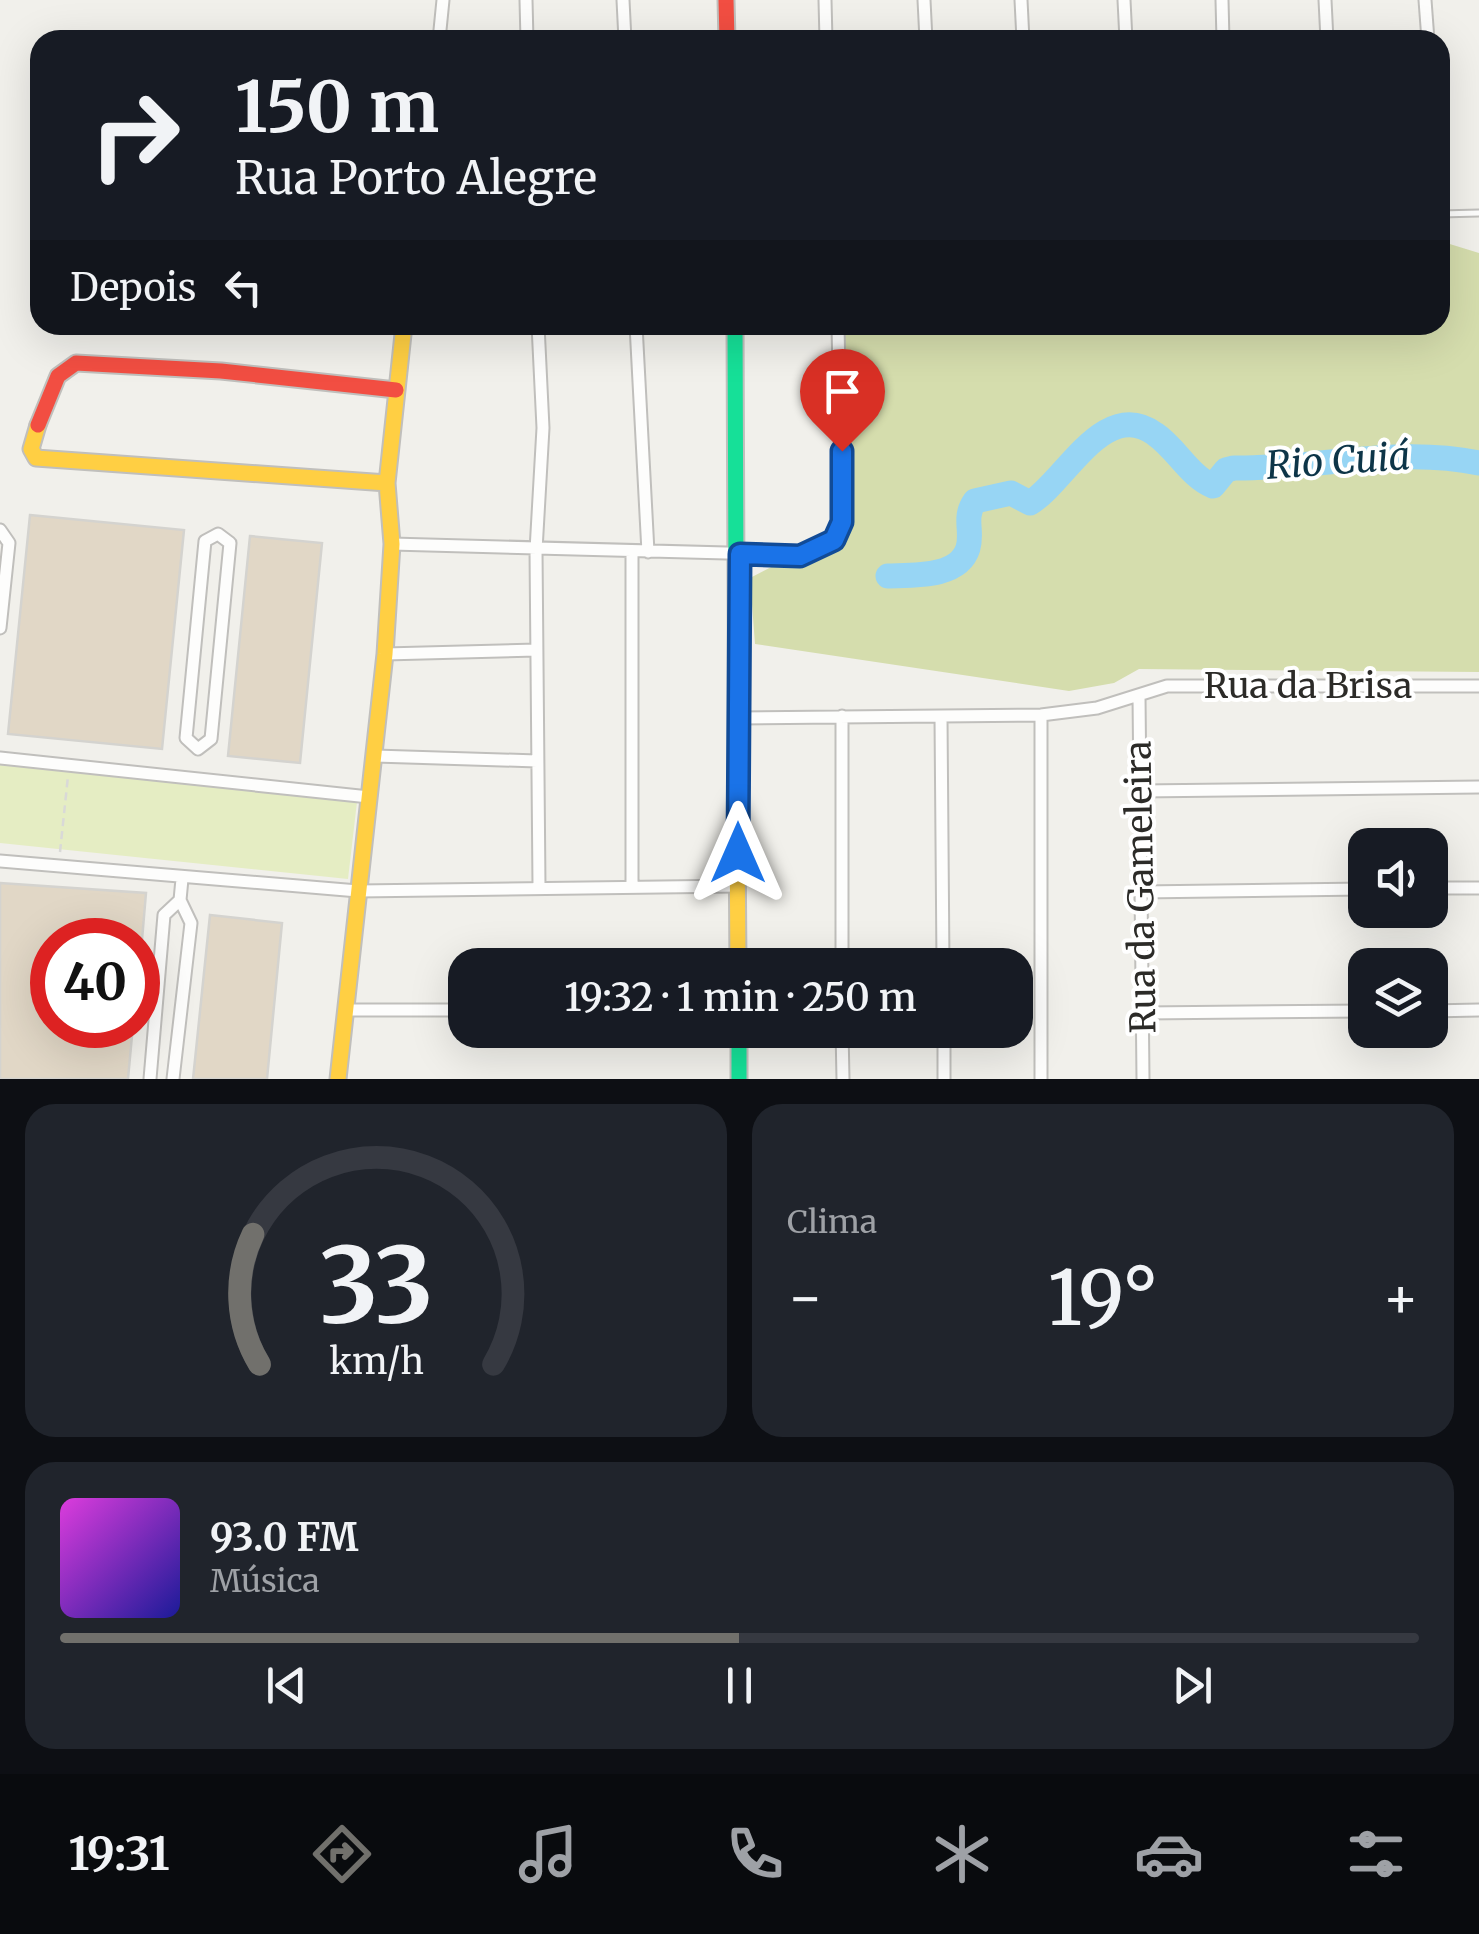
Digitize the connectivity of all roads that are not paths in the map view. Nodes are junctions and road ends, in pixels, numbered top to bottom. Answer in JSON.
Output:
{"nodes":[{"id":1,"x":443,"y":0,"type":"edge"},
{"id":2,"x":526,"y":0,"type":"edge"},
{"id":3,"x":624,"y":0,"type":"edge"},
{"id":4,"x":726,"y":0,"type":"edge"},
{"id":5,"x":825,"y":0,"type":"edge"},
{"id":6,"x":924,"y":0,"type":"edge"},
{"id":7,"x":1022,"y":0,"type":"edge"},
{"id":8,"x":1124,"y":0,"type":"edge"},
{"id":9,"x":1222,"y":0,"type":"edge"},
{"id":10,"x":1325,"y":0,"type":"edge"},
{"id":11,"x":1426,"y":0,"type":"edge"},
{"id":12,"x":440,"y":30,"type":"edge"},
{"id":13,"x":528,"y":30,"type":"edge"},
{"id":14,"x":624,"y":30,"type":"edge"},
{"id":15,"x":728,"y":30,"type":"edge"},
{"id":16,"x":826,"y":30,"type":"edge"},
{"id":17,"x":926,"y":30,"type":"edge"},
{"id":18,"x":1023,"y":30,"type":"edge"},
{"id":19,"x":1126,"y":30,"type":"edge"},
{"id":20,"x":1223,"y":30,"type":"edge"},
{"id":21,"x":1327,"y":30,"type":"edge"},
{"id":22,"x":1428,"y":30,"type":"edge"},
{"id":23,"x":1479,"y":213,"type":"edge"},
{"id":24,"x":1450,"y":214,"type":"edge"},
{"id":25,"x":403,"y":335,"type":"edge"},
{"id":26,"x":538,"y":335,"type":"edge"},
{"id":27,"x":637,"y":335,"type":"edge"},
{"id":28,"x":735,"y":335,"type":"edge"},
{"id":29,"x":838,"y":335,"type":"edge"},
{"id":30,"x":396,"y":390,"type":"junction"},
{"id":31,"x":387,"y":483,"type":"junction"},
{"id":32,"x":0,"y":530,"type":"edge"},
{"id":33,"x":392,"y":544,"type":"junction"},
{"id":34,"x":536,"y":550,"type":"junction"},
{"id":35,"x":632,"y":551,"type":"junction"},
{"id":36,"x":648,"y":552,"type":"junction"},
{"id":37,"x":740,"y":554,"type":"junction"},
{"id":38,"x":0,"y":628,"type":"edge"},
{"id":39,"x":536,"y":650,"type":"junction"},
{"id":40,"x":385,"y":654,"type":"junction"},
{"id":41,"x":193,"y":661,"type":"junction"},
{"id":42,"x":220,"y":663,"type":"junction"},
{"id":43,"x":1479,"y":686,"type":"edge"},
{"id":44,"x":1139,"y":696,"type":"junction"},
{"id":45,"x":1041,"y":715,"type":"junction"},
{"id":46,"x":842,"y":716,"type":"junction"},
{"id":47,"x":941,"y":716,"type":"junction"},
{"id":48,"x":739,"y":718,"type":"junction"},
{"id":49,"x":198,"y":749,"type":"junction"},
{"id":50,"x":375,"y":756,"type":"junction"},
{"id":51,"x":0,"y":758,"type":"edge"},
{"id":52,"x":537,"y":760,"type":"junction"},
{"id":53,"x":196,"y":776,"type":"junction"},
{"id":54,"x":1479,"y":788,"type":"edge"},
{"id":55,"x":1140,"y":791,"type":"junction"},
{"id":56,"x":369,"y":797,"type":"junction"},
{"id":57,"x":0,"y":861,"type":"edge"},
{"id":58,"x":182,"y":879,"type":"junction"},
{"id":59,"x":539,"y":886,"type":"junction"},
{"id":60,"x":632,"y":886,"type":"junction"},
{"id":61,"x":738,"y":886,"type":"junction"},
{"id":62,"x":1448,"y":888,"type":"edge"},
{"id":63,"x":1479,"y":888,"type":"edge"},
{"id":64,"x":1348,"y":889,"type":"edge"},
{"id":65,"x":358,"y":891,"type":"junction"},
{"id":66,"x":1141,"y":892,"type":"junction"},
{"id":67,"x":180,"y":900,"type":"junction"},
{"id":68,"x":738,"y":948,"type":"edge"},
{"id":69,"x":842,"y":948,"type":"edge"},
{"id":70,"x":943,"y":948,"type":"edge"},
{"id":71,"x":346,"y":1010,"type":"junction"},
{"id":72,"x":448,"y":1010,"type":"edge"},
{"id":73,"x":1479,"y":1010,"type":"edge"},
{"id":74,"x":1348,"y":1011,"type":"edge"},
{"id":75,"x":1448,"y":1011,"type":"edge"},
{"id":76,"x":1142,"y":1013,"type":"junction"},
{"id":77,"x":739,"y":1048,"type":"edge"},
{"id":78,"x":842,"y":1048,"type":"edge"},
{"id":79,"x":944,"y":1048,"type":"edge"},
{"id":80,"x":150,"y":1079,"type":"edge"},
{"id":81,"x":173,"y":1079,"type":"edge"},
{"id":82,"x":338,"y":1079,"type":"edge"},
{"id":83,"x":739,"y":1079,"type":"edge"},
{"id":84,"x":843,"y":1079,"type":"edge"},
{"id":85,"x":944,"y":1079,"type":"edge"},
{"id":86,"x":1041,"y":1079,"type":"edge"},
{"id":87,"x":1142,"y":1079,"type":"edge"}],
"edges":[{"from":1,"to":12,"type":"street"},
{"from":2,"to":13,"type":"street"},
{"from":3,"to":14,"type":"street"},
{"from":4,"to":15,"type":"street"},
{"from":5,"to":16,"type":"street"},
{"from":6,"to":17,"type":"street"},
{"from":7,"to":18,"type":"street"},
{"from":8,"to":19,"type":"street"},
{"from":9,"to":20,"type":"street"},
{"from":10,"to":21,"type":"street"},
{"from":11,"to":22,"type":"street"},
{"from":23,"to":24,"type":"lane"},
{"from":25,"to":30,"type":"street"},
{"from":26,"to":34,"type":"street"},
{"from":27,"to":36,"type":"street"},
{"from":28,"to":37,"type":"street"},
{"from":29,"to":37,"type":"street"},
{"from":30,"to":31,"type":"street"},
{"from":30,"to":31,"type":"street"},
{"from":31,"to":33,"type":"street"},
{"from":32,"to":38,"type":"street"},
{"from":33,"to":34,"type":"street"},
{"from":33,"to":40,"type":"street"},
{"from":34,"to":35,"type":"street"},
{"from":34,"to":39,"type":"street"},
{"from":35,"to":36,"type":"street"},
{"from":35,"to":60,"type":"street"},
{"from":36,"to":37,"type":"street"},
{"from":37,"to":48,"type":"street"},
{"from":39,"to":40,"type":"street"},
{"from":39,"to":52,"type":"street"},
{"from":40,"to":50,"type":"street"},
{"from":41,"to":42,"type":"street"},
{"from":41,"to":42,"type":"street"},
{"from":41,"to":49,"type":"street"},
{"from":42,"to":49,"type":"street"},
{"from":43,"to":44,"type":"street","name":"Rua da Brisa"},
{"from":44,"to":45,"type":"street","name":"Rua da Brisa"},
{"from":44,"to":55,"type":"street","name":"Rua da Gameleira"},
{"from":45,"to":47,"type":"street","name":"Rua da Brisa"},
{"from":45,"to":86,"type":"street"},
{"from":46,"to":47,"type":"street","name":"Rua da Brisa"},
{"from":46,"to":48,"type":"street","name":"Rua da Brisa"},
{"from":46,"to":69,"type":"street"},
{"from":47,"to":70,"type":"street"},
{"from":48,"to":61,"type":"street"},
{"from":49,"to":53,"type":"street"},
{"from":50,"to":52,"type":"street"},
{"from":50,"to":56,"type":"street"},
{"from":51,"to":53,"type":"street"},
{"from":52,"to":59,"type":"street"},
{"from":53,"to":56,"type":"street"},
{"from":54,"to":55,"type":"street"},
{"from":55,"to":66,"type":"street","name":"Rua da Gameleira"},
{"from":56,"to":65,"type":"street"},
{"from":57,"to":58,"type":"street"},
{"from":58,"to":65,"type":"street"},
{"from":58,"to":67,"type":"street"},
{"from":59,"to":60,"type":"street"},
{"from":59,"to":65,"type":"street"},
{"from":60,"to":61,"type":"street"},
{"from":61,"to":68,"type":"street"},
{"from":62,"to":63,"type":"street"},
{"from":64,"to":66,"type":"street"},
{"from":65,"to":71,"type":"street"},
{"from":66,"to":76,"type":"street","name":"Rua da Gameleira"},
{"from":67,"to":80,"type":"street"},
{"from":67,"to":81,"type":"street"},
{"from":71,"to":72,"type":"street"},
{"from":71,"to":82,"type":"street"},
{"from":73,"to":75,"type":"street"},
{"from":74,"to":76,"type":"street"},
{"from":76,"to":87,"type":"street","name":"Rua da Gameleira"},
{"from":77,"to":83,"type":"street"},
{"from":78,"to":84,"type":"street"},
{"from":79,"to":85,"type":"street"}]}
